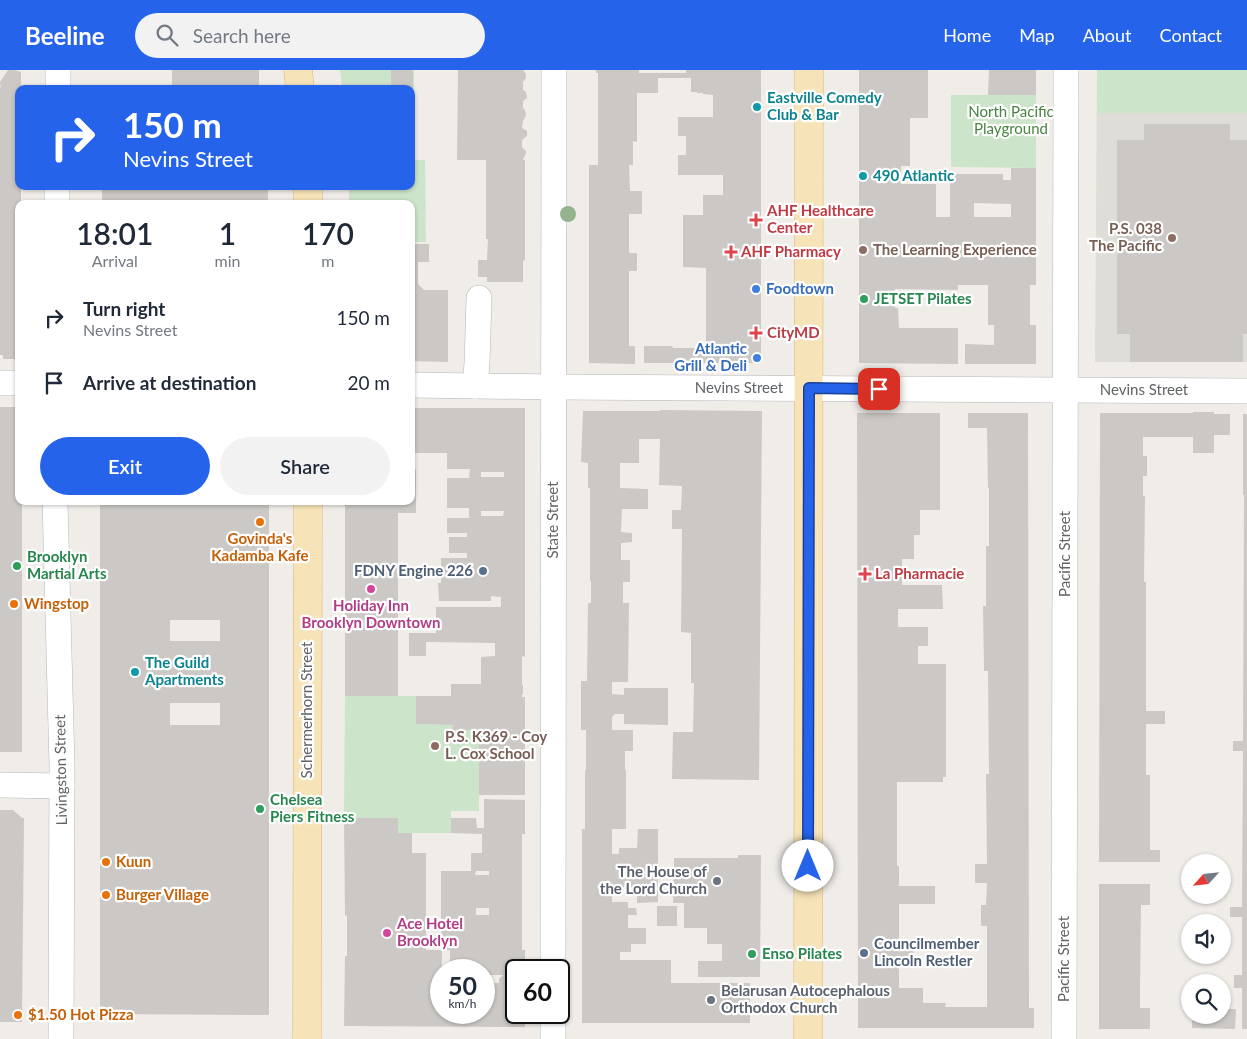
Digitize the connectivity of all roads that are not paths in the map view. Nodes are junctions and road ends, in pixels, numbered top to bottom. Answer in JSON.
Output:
{"nodes":[{"id":1,"x":58,"y":70,"type":"edge"},
{"id":2,"x":298,"y":70,"type":"edge"},
{"id":3,"x":554,"y":70,"type":"edge"},
{"id":4,"x":809,"y":70,"type":"edge"},
{"id":5,"x":1066,"y":70,"type":"edge"},
{"id":6,"x":58,"y":85,"type":"edge"},
{"id":7,"x":300,"y":85,"type":"edge"},
{"id":8,"x":479,"y":298,"type":"dead end"},
{"id":9,"x":0,"y":382,"type":"edge"},
{"id":10,"x":15,"y":383,"type":"edge"},
{"id":11,"x":415,"y":385,"type":"edge"},
{"id":12,"x":475,"y":386,"type":"junction"},
{"id":13,"x":554,"y":387,"type":"junction"},
{"id":14,"x":809,"y":388,"type":"junction"},
{"id":15,"x":1065,"y":390,"type":"junction"},
{"id":16,"x":1247,"y":391,"type":"edge"},
{"id":17,"x":55,"y":505,"type":"edge"},
{"id":18,"x":308,"y":505,"type":"edge"},
{"id":19,"x":0,"y":785,"type":"edge"},
{"id":20,"x":62,"y":786,"type":"junction"},
{"id":21,"x":553,"y":959,"type":"edge"},
{"id":22,"x":553,"y":1024,"type":"edge"},
{"id":23,"x":61,"y":1039,"type":"edge"},
{"id":24,"x":307,"y":1039,"type":"edge"},
{"id":25,"x":553,"y":1039,"type":"edge"},
{"id":26,"x":808,"y":1039,"type":"edge"},
{"id":27,"x":1064,"y":1039,"type":"edge"}],
"edges":[{"from":1,"to":6,"type":"street"},
{"from":2,"to":7,"type":"main road"},
{"from":3,"to":13,"type":"street","name":"State Street"},
{"from":4,"to":14,"type":"main road"},
{"from":5,"to":15,"type":"street","name":"Pacific Street"},
{"from":8,"to":12,"type":"street"},
{"from":9,"to":10,"type":"street"},
{"from":11,"to":12,"type":"street","name":"Nevins Street"},
{"from":12,"to":13,"type":"street","name":"Nevins Street"},
{"from":13,"to":14,"type":"street","name":"Nevins Street"},
{"from":13,"to":21,"type":"street","name":"State Street"},
{"from":14,"to":15,"type":"street","name":"Nevins Street"},
{"from":14,"to":26,"type":"main road"},
{"from":15,"to":16,"type":"street","name":"Nevins Street"},
{"from":15,"to":27,"type":"street","name":"Pacific Street"},
{"from":17,"to":20,"type":"street","name":"Livingston Street"},
{"from":18,"to":24,"type":"main road","name":"Schermerhorn Street"},
{"from":19,"to":20,"type":"street"},
{"from":20,"to":23,"type":"street","name":"Livingston Street"},
{"from":22,"to":25,"type":"street"}]}
